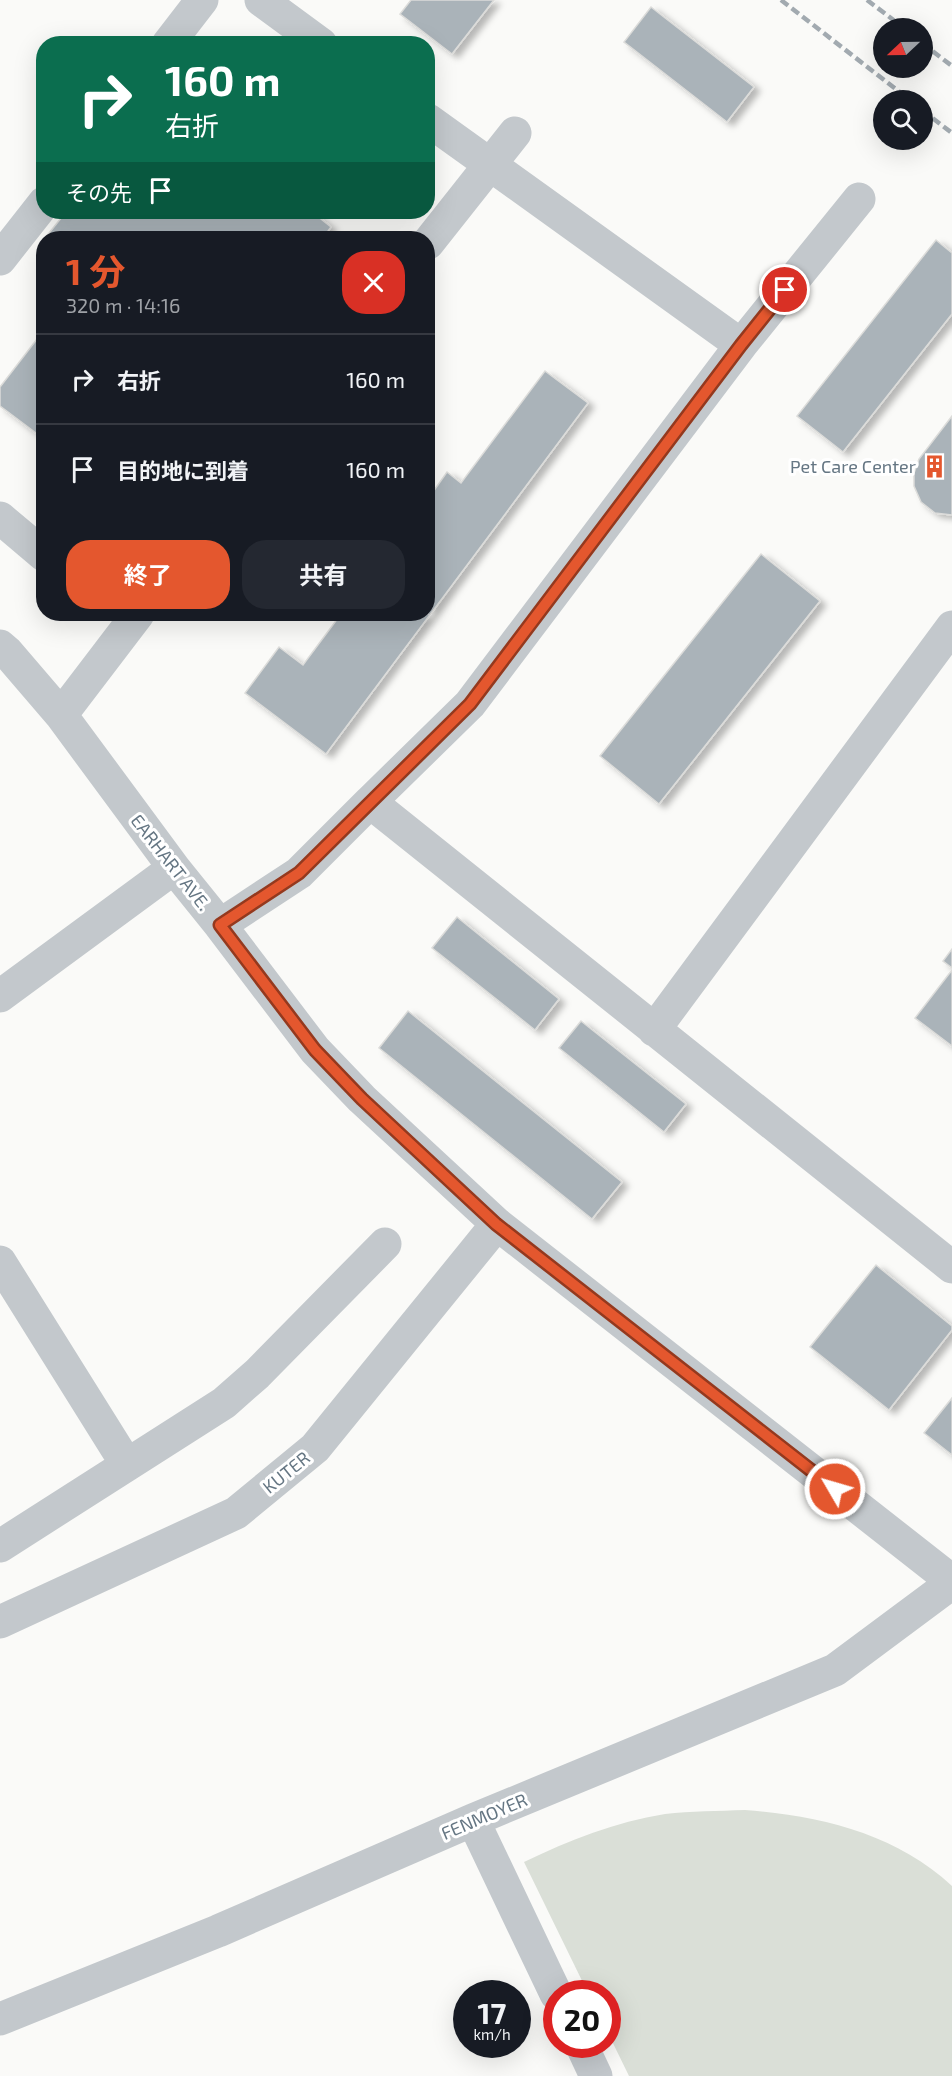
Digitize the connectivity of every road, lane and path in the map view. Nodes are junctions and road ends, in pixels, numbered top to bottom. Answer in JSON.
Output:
{"nodes":[{"id":1,"x":202,"y":0,"type":"edge"},
{"id":2,"x":261,"y":0,"type":"edge"},
{"id":3,"x":174,"y":36,"type":"edge"},
{"id":4,"x":310,"y":36,"type":"edge"},
{"id":5,"x":435,"y":125,"type":"edge"},
{"id":6,"x":514,"y":133,"type":"dead end"},
{"id":7,"x":489,"y":165,"type":"junction"},
{"id":8,"x":859,"y":199,"type":"dead end"},
{"id":9,"x":36,"y":213,"type":"edge"},
{"id":10,"x":435,"y":234,"type":"edge"},
{"id":11,"x":0,"y":259,"type":"edge"},
{"id":12,"x":741,"y":345,"type":"junction"},
{"id":13,"x":0,"y":518,"type":"edge"},
{"id":14,"x":36,"y":548,"type":"edge"},
{"id":15,"x":124,"y":621,"type":"edge"},
{"id":16,"x":952,"y":627,"type":"edge"},
{"id":17,"x":0,"y":646,"type":"edge"},
{"id":18,"x":61,"y":715,"type":"junction"},
{"id":19,"x":370,"y":802,"type":"junction"},
{"id":20,"x":174,"y":868,"type":"junction"},
{"id":21,"x":220,"y":925,"type":"junction"},
{"id":22,"x":0,"y":996,"type":"edge"},
{"id":23,"x":654,"y":1030,"type":"junction"},
{"id":24,"x":496,"y":1224,"type":"junction"},
{"id":25,"x":385,"y":1244,"type":"dead end"},
{"id":26,"x":0,"y":1262,"type":"edge"},
{"id":27,"x":952,"y":1267,"type":"edge"},
{"id":28,"x":127,"y":1465,"type":"junction"},
{"id":29,"x":0,"y":1546,"type":"edge"},
{"id":30,"x":952,"y":1582,"type":"edge"},
{"id":31,"x":0,"y":1622,"type":"edge"},
{"id":32,"x":473,"y":1820,"type":"junction"},
{"id":33,"x":549,"y":1980,"type":"edge"},
{"id":34,"x":0,"y":2019,"type":"edge"},
{"id":35,"x":588,"y":2058,"type":"edge"},
{"id":36,"x":596,"y":2076,"type":"edge"}],
"edges":[{"from":1,"to":3,"type":"lane"},
{"from":2,"to":4,"type":"lane"},
{"from":5,"to":7,"type":"lane"},
{"from":6,"to":7,"type":"lane"},
{"from":7,"to":10,"type":"lane"},
{"from":7,"to":12,"type":"lane"},
{"from":8,"to":12,"type":"lane"},
{"from":9,"to":11,"type":"lane"},
{"from":12,"to":19,"type":"lane"},
{"from":13,"to":14,"type":"lane"},
{"from":15,"to":18,"type":"lane"},
{"from":16,"to":23,"type":"lane"},
{"from":17,"to":18,"type":"lane","name":"EARHART AVE."},
{"from":18,"to":20,"type":"lane","name":"EARHART AVE."},
{"from":19,"to":21,"type":"lane"},
{"from":19,"to":23,"type":"lane"},
{"from":20,"to":21,"type":"lane","name":"EARHART AVE."},
{"from":20,"to":22,"type":"lane"},
{"from":21,"to":24,"type":"lane","name":"EARHART AVE."},
{"from":23,"to":27,"type":"lane"},
{"from":24,"to":30,"type":"lane","name":"EARHART AVE."},
{"from":24,"to":31,"type":"lane","name":"KUTER"},
{"from":25,"to":28,"type":"lane"},
{"from":26,"to":28,"type":"lane"},
{"from":28,"to":29,"type":"lane"},
{"from":30,"to":32,"type":"lane","name":"FENMOYER"},
{"from":32,"to":33,"type":"lane"},
{"from":32,"to":34,"type":"lane","name":"FENMOYER"},
{"from":35,"to":36,"type":"lane"}]}
